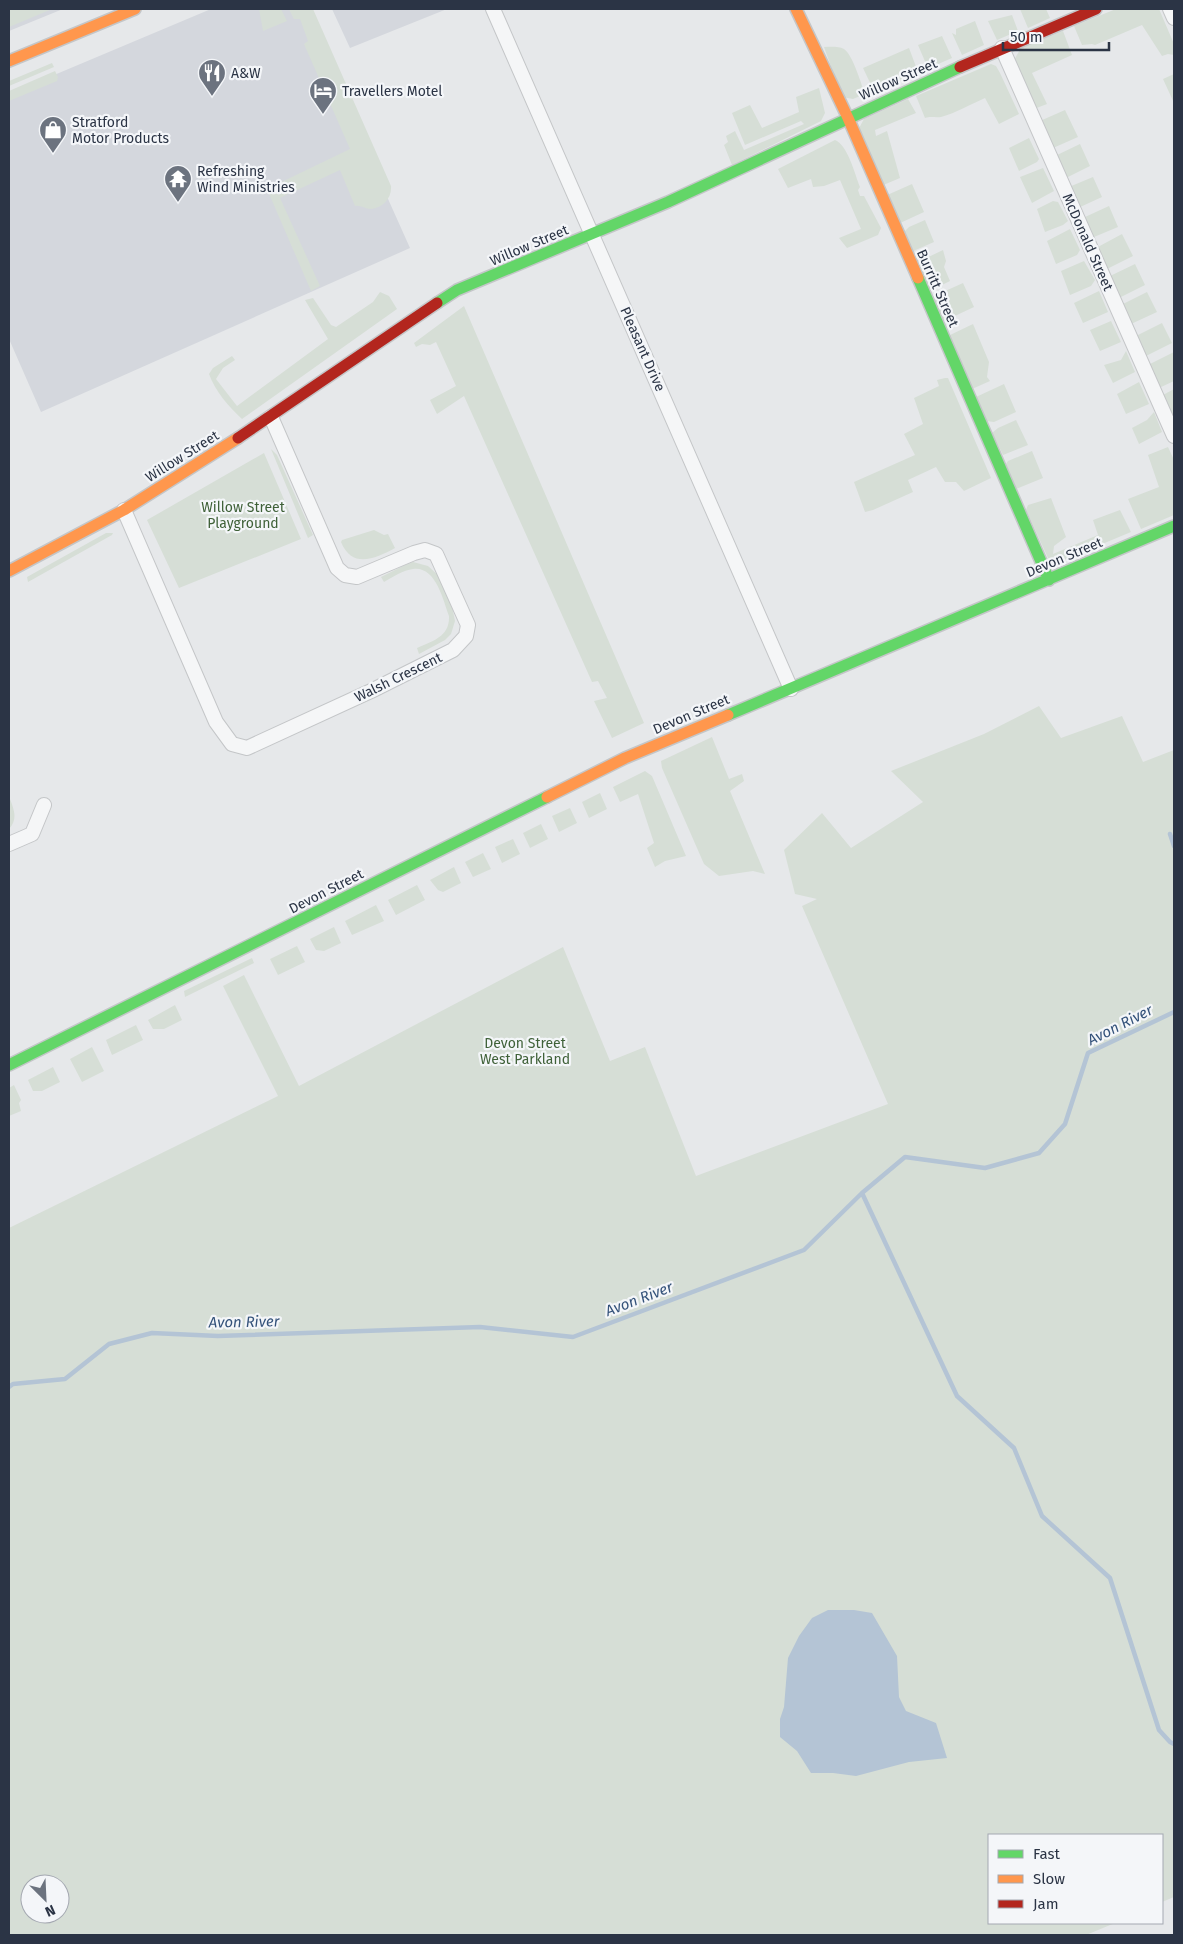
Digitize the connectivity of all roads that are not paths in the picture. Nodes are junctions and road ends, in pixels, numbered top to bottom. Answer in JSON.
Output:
{"nodes":[{"id":1,"x":135,"y":9,"type":"edge"},
{"id":2,"x":493,"y":9,"type":"edge"},
{"id":3,"x":796,"y":9,"type":"edge"},
{"id":4,"x":1096,"y":9,"type":"edge"},
{"id":5,"x":1170,"y":9,"type":"edge"},
{"id":6,"x":1174,"y":18,"type":"edge"},
{"id":7,"x":1002,"y":48,"type":"junction"},
{"id":8,"x":9,"y":61,"type":"edge"},
{"id":9,"x":848,"y":118,"type":"junction"},
{"id":10,"x":593,"y":234,"type":"junction"},
{"id":11,"x":272,"y":417,"type":"junction"},
{"id":12,"x":1174,"y":436,"type":"edge"},
{"id":13,"x":124,"y":510,"type":"junction"},
{"id":14,"x":1174,"y":526,"type":"edge"},
{"id":15,"x":9,"y":571,"type":"edge"},
{"id":16,"x":1050,"y":580,"type":"junction"},
{"id":17,"x":791,"y":689,"type":"junction"},
{"id":18,"x":44,"y":805,"type":"dead end"},
{"id":19,"x":9,"y":844,"type":"edge"},
{"id":20,"x":9,"y":1066,"type":"edge"}],
"edges":[{"from":1,"to":8,"type":"street"},
{"from":2,"to":10,"type":"street","name":"Pleasant Drive"},
{"from":3,"to":9,"type":"street","name":"Burritt Street"},
{"from":4,"to":7,"type":"street","name":"Willow Street"},
{"from":5,"to":6,"type":"street"},
{"from":7,"to":9,"type":"street","name":"Willow Street"},
{"from":7,"to":12,"type":"street","name":"McDonald Street"},
{"from":9,"to":10,"type":"street","name":"Willow Street"},
{"from":9,"to":16,"type":"street","name":"Burritt Street"},
{"from":10,"to":11,"type":"street","name":"Willow Street"},
{"from":10,"to":17,"type":"street","name":"Pleasant Drive"},
{"from":11,"to":13,"type":"street","name":"Willow Street"},
{"from":11,"to":13,"type":"street","name":"Walsh Crescent"},
{"from":13,"to":15,"type":"street","name":"Willow Street"},
{"from":14,"to":16,"type":"street","name":"Devon Street"},
{"from":16,"to":17,"type":"street","name":"Devon Street"},
{"from":17,"to":20,"type":"street","name":"Devon Street"},
{"from":18,"to":19,"type":"street"}]}
